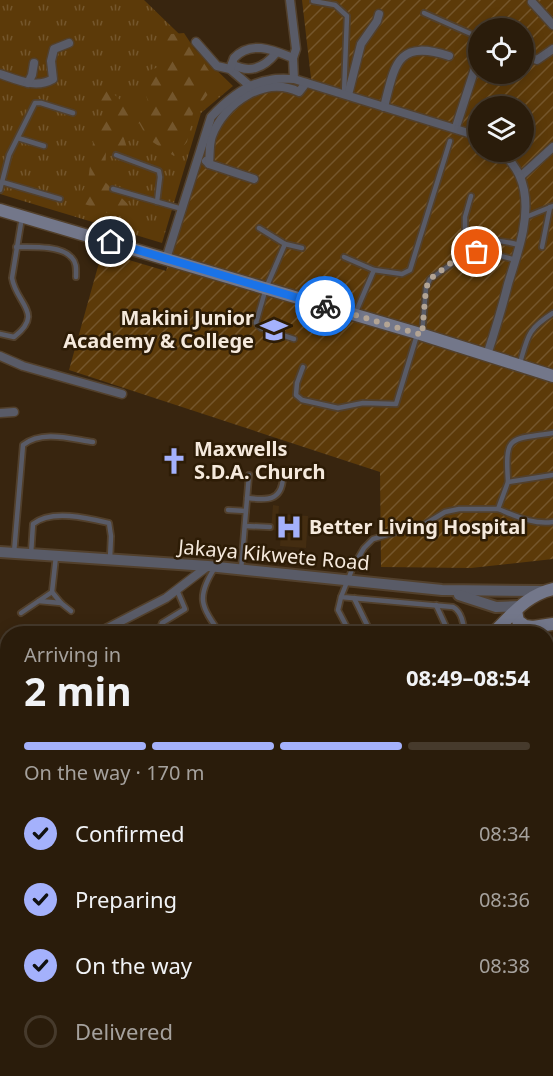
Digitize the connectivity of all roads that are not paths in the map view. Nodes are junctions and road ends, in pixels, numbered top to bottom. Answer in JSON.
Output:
{"nodes":[{"id":1,"x":290,"y":0,"type":"edge"},
{"id":2,"x":314,"y":1,"type":"edge"},
{"id":3,"x":532,"y":2,"type":"dead end"},
{"id":4,"x":424,"y":13,"type":"dead end"},
{"id":5,"x":380,"y":14,"type":"dead end"},
{"id":6,"x":553,"y":25,"type":"edge"},
{"id":7,"x":468,"y":33,"type":"edge"},
{"id":8,"x":196,"y":42,"type":"dead end"},
{"id":9,"x":69,"y":43,"type":"dead end"},
{"id":10,"x":553,"y":49,"type":"edge"},
{"id":11,"x":276,"y":53,"type":"junction"},
{"id":12,"x":449,"y":56,"type":"dead end"},
{"id":13,"x":293,"y":58,"type":"junction"},
{"id":14,"x":534,"y":59,"type":"edge"},
{"id":15,"x":34,"y":63,"type":"dead end"},
{"id":16,"x":231,"y":67,"type":"junction"},
{"id":17,"x":0,"y":74,"type":"edge"},
{"id":18,"x":294,"y":79,"type":"junction"},
{"id":19,"x":28,"y":83,"type":"junction"},
{"id":20,"x":306,"y":83,"type":"junction"},
{"id":21,"x":470,"y":84,"type":"edge"},
{"id":22,"x":251,"y":87,"type":"junction"},
{"id":23,"x":346,"y":94,"type":"junction"},
{"id":24,"x":384,"y":107,"type":"junction"},
{"id":25,"x":73,"y":113,"type":"dead end"},
{"id":26,"x":456,"y":127,"type":"junction"},
{"id":27,"x":468,"y":131,"type":"edge"},
{"id":28,"x":18,"y":138,"type":"junction"},
{"id":29,"x":450,"y":141,"type":"dead end"},
{"id":30,"x":44,"y":146,"type":"dead end"},
{"id":31,"x":553,"y":147,"type":"edge"},
{"id":32,"x":199,"y":154,"type":"junction"},
{"id":33,"x":116,"y":155,"type":"dead end"},
{"id":34,"x":512,"y":162,"type":"edge"},
{"id":35,"x":209,"y":164,"type":"junction"},
{"id":36,"x":520,"y":176,"type":"junction"},
{"id":37,"x":254,"y":179,"type":"dead end"},
{"id":38,"x":2,"y":182,"type":"junction"},
{"id":39,"x":113,"y":189,"type":"dead end"},
{"id":40,"x":0,"y":190,"type":"edge"},
{"id":41,"x":471,"y":196,"type":"dead end"},
{"id":42,"x":60,"y":199,"type":"dead end"},
{"id":43,"x":157,"y":202,"type":"junction"},
{"id":44,"x":552,"y":206,"type":"edge"},
{"id":45,"x":182,"y":209,"type":"junction"},
{"id":46,"x":0,"y":210,"type":"edge"},
{"id":47,"x":22,"y":217,"type":"junction"},
{"id":48,"x":526,"y":217,"type":"junction"},
{"id":49,"x":259,"y":228,"type":"dead end"},
{"id":50,"x":285,"y":244,"type":"junction"},
{"id":51,"x":519,"y":245,"type":"junction"},
{"id":52,"x":16,"y":247,"type":"junction"},
{"id":53,"x":542,"y":247,"type":"dead end"},
{"id":54,"x":302,"y":248,"type":"dead end"},
{"id":55,"x":344,"y":257,"type":"dead end"},
{"id":56,"x":166,"y":259,"type":"junction"},
{"id":57,"x":516,"y":260,"type":"junction"},
{"id":58,"x":374,"y":270,"type":"junction"},
{"id":59,"x":76,"y":277,"type":"dead end"},
{"id":60,"x":266,"y":288,"type":"junction"},
{"id":61,"x":553,"y":313,"type":"edge"},
{"id":62,"x":355,"y":314,"type":"junction"},
{"id":63,"x":0,"y":334,"type":"edge"},
{"id":64,"x":420,"y":334,"type":"junction"},
{"id":65,"x":294,"y":339,"type":"dead end"},
{"id":66,"x":487,"y":355,"type":"junction"},
{"id":67,"x":0,"y":356,"type":"edge"},
{"id":68,"x":519,"y":365,"type":"junction"},
{"id":69,"x":303,"y":367,"type":"dead end"},
{"id":70,"x":553,"y":376,"type":"edge"},
{"id":71,"x":122,"y":394,"type":"dead end"},
{"id":72,"x":14,"y":412,"type":"dead end"},
{"id":73,"x":0,"y":413,"type":"edge"},
{"id":74,"x":553,"y":433,"type":"edge"},
{"id":75,"x":93,"y":442,"type":"dead end"},
{"id":76,"x":249,"y":475,"type":"dead end"},
{"id":77,"x":553,"y":475,"type":"edge"},
{"id":78,"x":283,"y":477,"type":"dead end"},
{"id":79,"x":508,"y":482,"type":"junction"},
{"id":80,"x":247,"y":498,"type":"junction"},
{"id":81,"x":498,"y":509,"type":"junction"},
{"id":82,"x":228,"y":510,"type":"dead end"},
{"id":83,"x":246,"y":511,"type":"junction"},
{"id":84,"x":553,"y":522,"type":"edge"},
{"id":85,"x":245,"y":526,"type":"junction"},
{"id":86,"x":270,"y":527,"type":"dead end"},
{"id":87,"x":0,"y":552,"type":"edge"},
{"id":88,"x":14,"y":553,"type":"junction"},
{"id":89,"x":32,"y":554,"type":"junction"},
{"id":90,"x":56,"y":556,"type":"junction"},
{"id":91,"x":110,"y":559,"type":"junction"},
{"id":92,"x":212,"y":566,"type":"junction"},
{"id":93,"x":241,"y":570,"type":"junction"},
{"id":94,"x":347,"y":579,"type":"junction"},
{"id":95,"x":177,"y":590,"type":"junction"},
{"id":96,"x":442,"y":590,"type":"junction"},
{"id":97,"x":549,"y":590,"type":"edge"},
{"id":98,"x":52,"y":592,"type":"junction"},
{"id":99,"x":341,"y":597,"type":"junction"},
{"id":100,"x":354,"y":598,"type":"junction"},
{"id":101,"x":39,"y":601,"type":"junction"},
{"id":102,"x":61,"y":603,"type":"junction"},
{"id":103,"x":436,"y":605,"type":"junction"},
{"id":104,"x":518,"y":608,"type":"junction"},
{"id":105,"x":71,"y":611,"type":"dead end"},
{"id":106,"x":21,"y":613,"type":"dead end"},
{"id":107,"x":112,"y":626,"type":"edge"},
{"id":108,"x":161,"y":626,"type":"edge"},
{"id":109,"x":215,"y":626,"type":"edge"},
{"id":110,"x":346,"y":626,"type":"edge"},
{"id":111,"x":368,"y":626,"type":"edge"},
{"id":112,"x":446,"y":626,"type":"edge"},
{"id":113,"x":464,"y":626,"type":"edge"},
{"id":114,"x":500,"y":626,"type":"edge"},
{"id":115,"x":523,"y":626,"type":"edge"}],
"edges":[{"from":1,"to":13,"type":"street"},
{"from":2,"to":23,"type":"lane"},
{"from":3,"to":6,"type":"street"},
{"from":4,"to":7,"type":"lane"},
{"from":5,"to":23,"type":"street"},
{"from":8,"to":16,"type":"street"},
{"from":9,"to":19,"type":"street"},
{"from":10,"to":14,"type":"street"},
{"from":11,"to":13,"type":"street"},
{"from":11,"to":16,"type":"street"},
{"from":11,"to":16,"type":"street"},
{"from":12,"to":24,"type":"street"},
{"from":13,"to":18,"type":"street"},
{"from":15,"to":19,"type":"street"},
{"from":16,"to":22,"type":"street"},
{"from":17,"to":19,"type":"street"},
{"from":18,"to":20,"type":"street"},
{"from":18,"to":22,"type":"street"},
{"from":20,"to":23,"type":"street"},
{"from":20,"to":35,"type":"street"},
{"from":21,"to":26,"type":"street"},
{"from":22,"to":32,"type":"street"},
{"from":23,"to":24,"type":"street"},
{"from":24,"to":26,"type":"street"},
{"from":25,"to":28,"type":"lane"},
{"from":26,"to":27,"type":"street"},
{"from":28,"to":30,"type":"lane"},
{"from":28,"to":38,"type":"lane"},
{"from":29,"to":58,"type":"lane"},
{"from":31,"to":36,"type":"street"},
{"from":32,"to":35,"type":"street"},
{"from":32,"to":45,"type":"street"},
{"from":33,"to":43,"type":"lane"},
{"from":34,"to":36,"type":"street"},
{"from":35,"to":37,"type":"street"},
{"from":36,"to":48,"type":"street"},
{"from":38,"to":40,"type":"lane"},
{"from":38,"to":42,"type":"lane"},
{"from":39,"to":43,"type":"lane"},
{"from":41,"to":51,"type":"lane"},
{"from":43,"to":45,"type":"lane"},
{"from":44,"to":48,"type":"lane"},
{"from":44,"to":53,"type":"lane"},
{"from":45,"to":56,"type":"street"},
{"from":46,"to":47,"type":"main road"},
{"from":47,"to":52,"type":"lane"},
{"from":47,"to":56,"type":"main road"},
{"from":48,"to":51,"type":"street"},
{"from":49,"to":50,"type":"lane"},
{"from":50,"to":54,"type":"lane"},
{"from":50,"to":60,"type":"lane"},
{"from":51,"to":57,"type":"street"},
{"from":52,"to":59,"type":"lane"},
{"from":52,"to":63,"type":"lane"},
{"from":55,"to":58,"type":"lane"},
{"from":56,"to":60,"type":"main road"},
{"from":57,"to":64,"type":"lane"},
{"from":57,"to":66,"type":"street"},
{"from":58,"to":62,"type":"lane"},
{"from":60,"to":62,"type":"main road"},
{"from":60,"to":65,"type":"lane"},
{"from":61,"to":68,"type":"lane"},
{"from":62,"to":64,"type":"main road"},
{"from":64,"to":66,"type":"main road"},
{"from":64,"to":69,"type":"lane"},
{"from":66,"to":68,"type":"main road"},
{"from":67,"to":71,"type":"street"},
{"from":68,"to":70,"type":"main road"},
{"from":72,"to":73,"type":"street"},
{"from":74,"to":79,"type":"lane"},
{"from":75,"to":88,"type":"lane"},
{"from":76,"to":80,"type":"lane"},
{"from":77,"to":79,"type":"lane"},
{"from":78,"to":80,"type":"lane"},
{"from":79,"to":81,"type":"lane"},
{"from":80,"to":83,"type":"lane"},
{"from":81,"to":84,"type":"lane"},
{"from":81,"to":94,"type":"lane"},
{"from":82,"to":83,"type":"lane"},
{"from":83,"to":85,"type":"lane"},
{"from":85,"to":86,"type":"lane"},
{"from":85,"to":93,"type":"lane"},
{"from":87,"to":88,"type":"street","name":"Jakaya Kikwete Road"},
{"from":88,"to":89,"type":"street","name":"Jakaya Kikwete Road"},
{"from":89,"to":90,"type":"street","name":"Jakaya Kikwete Road"},
{"from":89,"to":91,"type":"lane"},
{"from":90,"to":91,"type":"street","name":"Jakaya Kikwete Road"},
{"from":90,"to":98,"type":"lane"},
{"from":91,"to":92,"type":"street","name":"Jakaya Kikwete Road"},
{"from":92,"to":93,"type":"street","name":"Jakaya Kikwete Road"},
{"from":92,"to":95,"type":"street"},
{"from":92,"to":109,"type":"lane"},
{"from":93,"to":94,"type":"street","name":"Jakaya Kikwete Road"},
{"from":94,"to":96,"type":"street","name":"Jakaya Kikwete Road"},
{"from":94,"to":99,"type":"lane"},
{"from":95,"to":107,"type":"street"},
{"from":95,"to":108,"type":"lane"},
{"from":96,"to":97,"type":"street","name":"Jakaya Kikwete Road"},
{"from":96,"to":104,"type":"street"},
{"from":97,"to":104,"type":"main road"},
{"from":98,"to":101,"type":"lane"},
{"from":98,"to":102,"type":"lane"},
{"from":99,"to":100,"type":"lane"},
{"from":99,"to":110,"type":"lane"},
{"from":100,"to":103,"type":"lane"},
{"from":100,"to":111,"type":"lane"},
{"from":101,"to":102,"type":"lane"},
{"from":101,"to":106,"type":"lane"},
{"from":102,"to":105,"type":"lane"},
{"from":103,"to":112,"type":"lane"},
{"from":103,"to":113,"type":"lane"},
{"from":104,"to":114,"type":"main road"},
{"from":104,"to":115,"type":"main road"}]}
